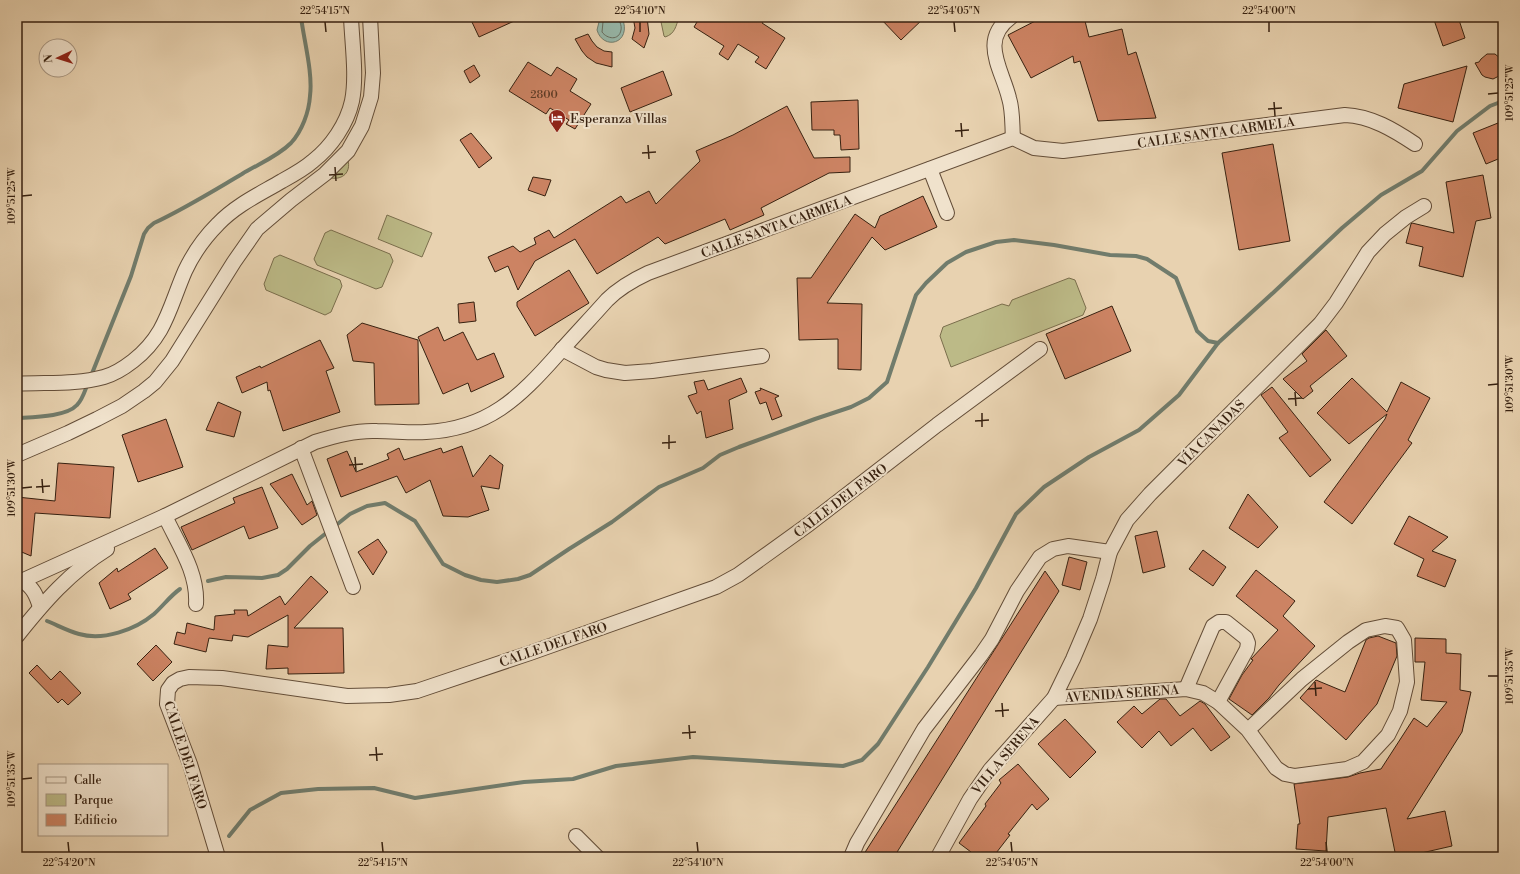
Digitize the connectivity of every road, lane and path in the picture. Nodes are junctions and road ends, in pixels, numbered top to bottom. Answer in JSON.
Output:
{"nodes":[{"id":1,"x":1011,"y":17,"type":"edge"},
{"id":2,"x":351,"y":23,"type":"edge"},
{"id":3,"x":370,"y":23,"type":"edge"},
{"id":4,"x":1012,"y":138,"type":"junction"},
{"id":5,"x":1415,"y":144,"type":"dead end"},
{"id":6,"x":930,"y":169,"type":"junction"},
{"id":7,"x":1424,"y":206,"type":"dead end"},
{"id":8,"x":947,"y":213,"type":"dead end"},
{"id":9,"x":562,"y":349,"type":"junction"},
{"id":10,"x":1040,"y":349,"type":"dead end"},
{"id":11,"x":762,"y":356,"type":"dead end"},
{"id":12,"x":17,"y":384,"type":"edge"},
{"id":13,"x":301,"y":448,"type":"junction"},
{"id":14,"x":17,"y":455,"type":"edge"},
{"id":15,"x":164,"y":517,"type":"junction"},
{"id":16,"x":1110,"y":552,"type":"junction"},
{"id":17,"x":19,"y":582,"type":"edge"},
{"id":18,"x":353,"y":587,"type":"dead end"},
{"id":19,"x":196,"y":604,"type":"dead end"},
{"id":20,"x":40,"y":607,"type":"junction"},
{"id":21,"x":17,"y":636,"type":"edge"},
{"id":22,"x":1186,"y":689,"type":"junction"},
{"id":23,"x":1054,"y":698,"type":"junction"},
{"id":24,"x":1218,"y":702,"type":"junction"},
{"id":25,"x":1248,"y":730,"type":"junction"},
{"id":26,"x":576,"y":836,"type":"dead end"},
{"id":27,"x":218,"y":857,"type":"edge"},
{"id":28,"x":597,"y":857,"type":"edge"},
{"id":29,"x":851,"y":857,"type":"edge"},
{"id":30,"x":938,"y":857,"type":"edge"}],
"edges":[{"from":1,"to":4,"type":"street"},
{"from":2,"to":3,"type":"street"},
{"from":2,"to":12,"type":"street"},
{"from":3,"to":14,"type":"street"},
{"from":4,"to":5,"type":"street","name":"CALLE SANTA CARMELA"},
{"from":4,"to":6,"type":"street","name":"CALLE SANTA CARMELA"},
{"from":6,"to":8,"type":"street"},
{"from":6,"to":9,"type":"street","name":"CALLE SANTA CARMELA"},
{"from":7,"to":16,"type":"street","name":"VÍA CANADAS"},
{"from":9,"to":11,"type":"street"},
{"from":9,"to":13,"type":"street","name":"CALLE SANTA CARMELA"},
{"from":10,"to":27,"type":"street","name":"CALLE DEL FARO"},
{"from":13,"to":15,"type":"street","name":"CALLE SANTA CARMELA"},
{"from":13,"to":18,"type":"street"},
{"from":15,"to":17,"type":"street","name":"CALLE SANTA CARMELA"},
{"from":15,"to":19,"type":"street"},
{"from":15,"to":20,"type":"street","name":"CALLE SANTA CARMELA"},
{"from":16,"to":23,"type":"street","name":"VÍA CANADAS"},
{"from":16,"to":29,"type":"street"},
{"from":17,"to":20,"type":"street"},
{"from":20,"to":21,"type":"street","name":"CALLE SANTA CARMELA"},
{"from":22,"to":23,"type":"street","name":"AVENIDA SERENA"},
{"from":22,"to":24,"type":"street","name":"AVENIDA SERENA"},
{"from":22,"to":24,"type":"street"},
{"from":23,"to":30,"type":"street","name":"VILLA SERENA"},
{"from":24,"to":25,"type":"street","name":"AVENIDA SERENA"},
{"from":25,"to":25,"type":"street","name":"AVENIDA SERENA"},
{"from":26,"to":28,"type":"street"}]}
